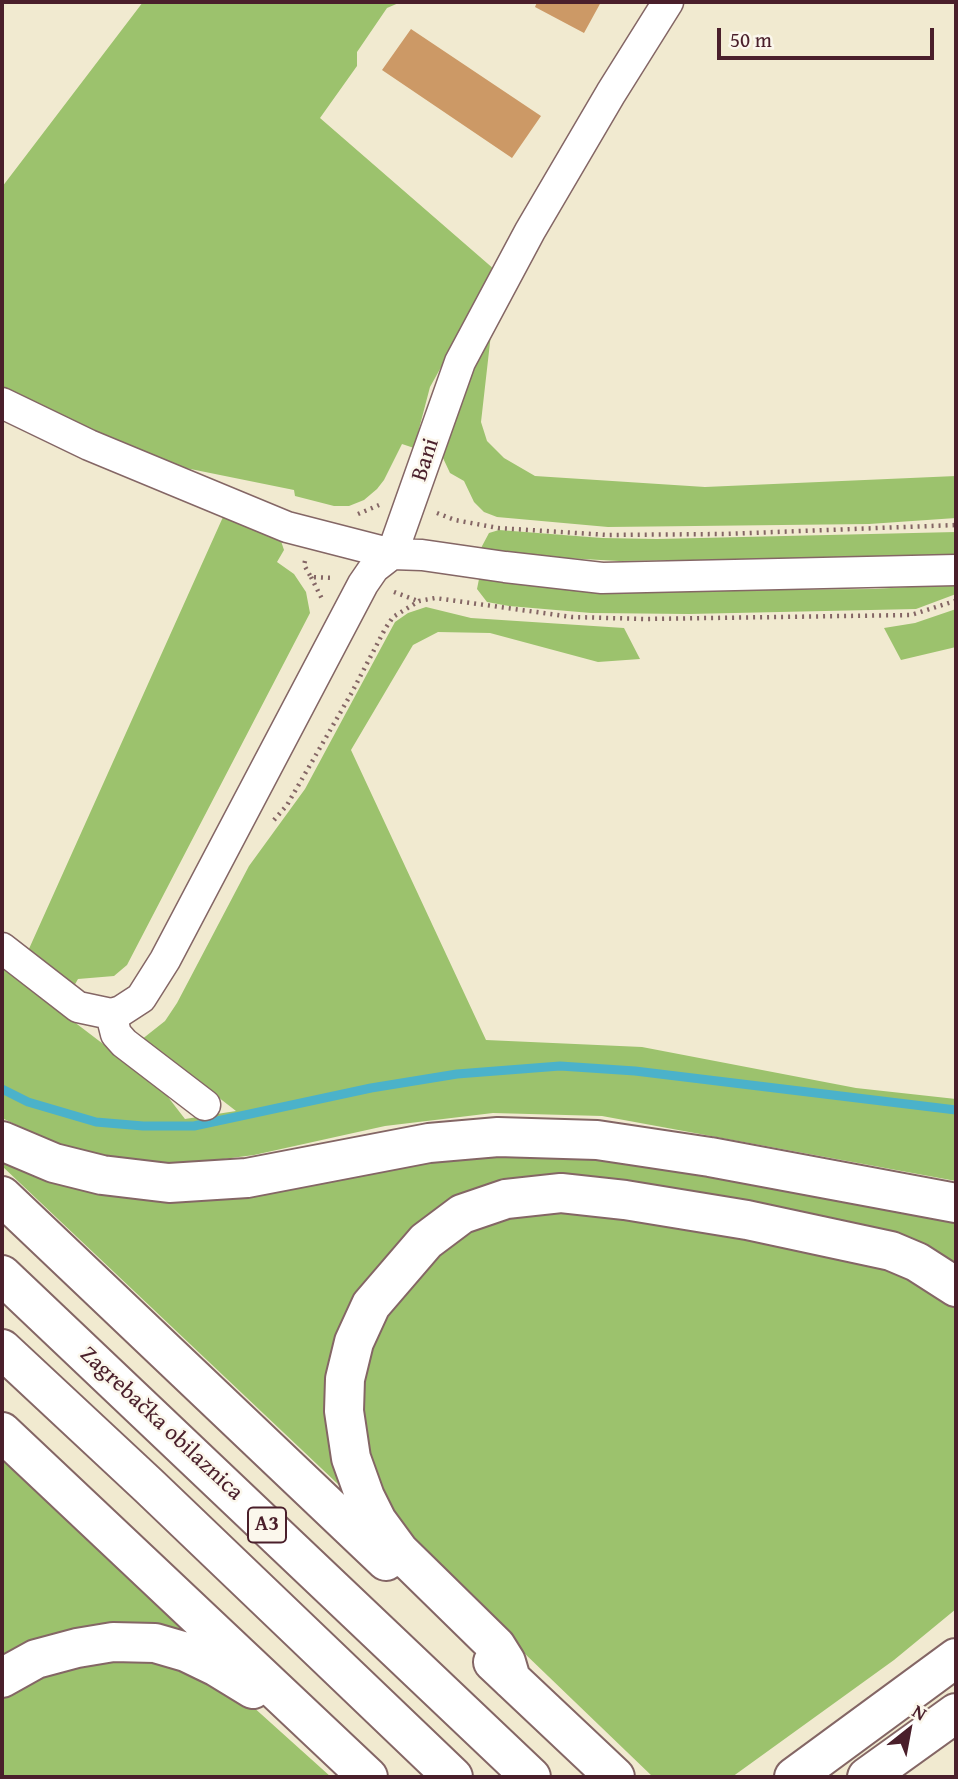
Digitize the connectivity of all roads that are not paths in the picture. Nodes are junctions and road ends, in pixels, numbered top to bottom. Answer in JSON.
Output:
{"nodes":[{"id":1,"x":668,"y":2,"type":"edge"},
{"id":2,"x":2,"y":403,"type":"edge"},
{"id":3,"x":392,"y":554,"type":"junction"},
{"id":4,"x":956,"y":570,"type":"edge"},
{"id":5,"x":2,"y":948,"type":"edge"},
{"id":6,"x":111,"y":1014,"type":"junction"},
{"id":7,"x":205,"y":1105,"type":"dead end"},
{"id":8,"x":2,"y":1141,"type":"edge"},
{"id":9,"x":2,"y":1196,"type":"edge"},
{"id":10,"x":956,"y":1203,"type":"edge"},
{"id":11,"x":2,"y":1275,"type":"edge"},
{"id":12,"x":956,"y":1287,"type":"edge"},
{"id":13,"x":2,"y":1349,"type":"edge"},
{"id":14,"x":2,"y":1432,"type":"edge"},
{"id":15,"x":956,"y":1629,"type":"edge"},
{"id":16,"x":956,"y":1658,"type":"edge"},
{"id":17,"x":2,"y":1678,"type":"edge"},
{"id":18,"x":511,"y":1679,"type":"junction"},
{"id":19,"x":956,"y":1713,"type":"edge"},
{"id":20,"x":325,"y":1736,"type":"junction"},
{"id":21,"x":841,"y":1742,"type":"junction"},
{"id":22,"x":956,"y":1743,"type":"edge"},
{"id":23,"x":870,"y":1775,"type":"edge"},
{"id":24,"x":368,"y":1777,"type":"edge"},
{"id":25,"x":453,"y":1777,"type":"edge"},
{"id":26,"x":531,"y":1777,"type":"edge"},
{"id":27,"x":615,"y":1777,"type":"edge"},
{"id":28,"x":794,"y":1777,"type":"edge"}],
"edges":[{"from":1,"to":3,"type":"street","name":"Bani"},
{"from":2,"to":3,"type":"street"},
{"from":3,"to":4,"type":"street"},
{"from":3,"to":6,"type":"street"},
{"from":5,"to":6,"type":"street"},
{"from":6,"to":7,"type":"street"},
{"from":8,"to":10,"type":"highway"},
{"from":9,"to":18,"type":"highway"},
{"from":11,"to":26,"type":"highway","name":"Zagrebačka obilaznica","number":"A3"},
{"from":12,"to":18,"type":"highway"},
{"from":13,"to":25,"type":"highway","number":"A3"},
{"from":14,"to":20,"type":"highway"},
{"from":15,"to":21,"type":"highway"},
{"from":16,"to":21,"type":"highway"},
{"from":17,"to":20,"type":"highway"},
{"from":18,"to":27,"type":"highway"},
{"from":19,"to":23,"type":"highway"},
{"from":20,"to":24,"type":"highway"},
{"from":21,"to":28,"type":"highway"},
{"from":22,"to":23,"type":"highway"}]}
